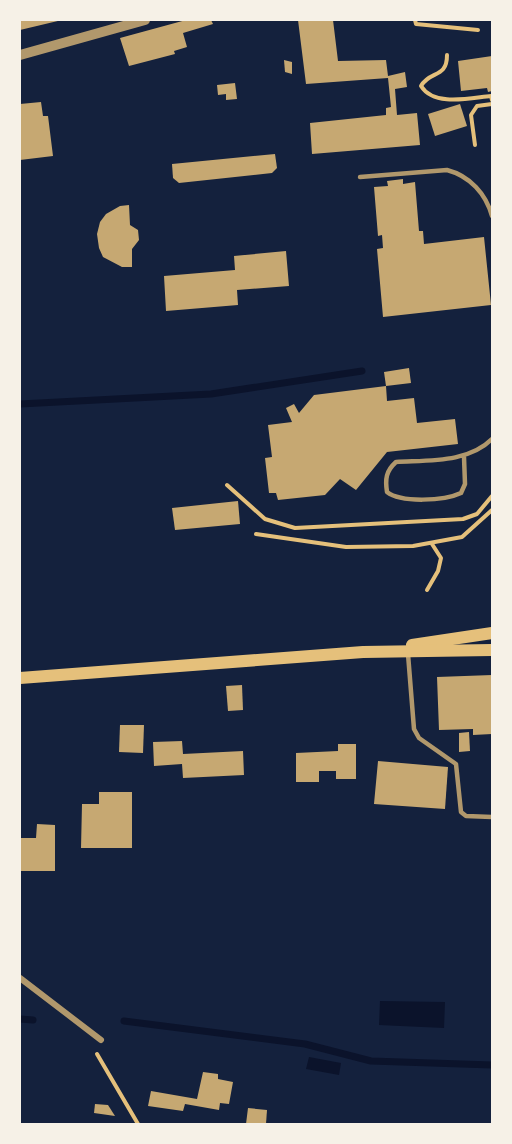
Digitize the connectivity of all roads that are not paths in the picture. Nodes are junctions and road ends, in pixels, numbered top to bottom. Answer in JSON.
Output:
{"nodes":[{"id":1,"x":145,"y":20,"type":"edge"},
{"id":2,"x":20,"y":55,"type":"edge"},
{"id":3,"x":360,"y":177,"type":"dead end"},
{"id":4,"x":492,"y":216,"type":"edge"},
{"id":5,"x":492,"y":439,"type":"edge"},
{"id":6,"x":464,"y":457,"type":"junction"},
{"id":7,"x":492,"y":633,"type":"edge"},
{"id":8,"x":408,"y":648,"type":"junction"},
{"id":9,"x":492,"y":650,"type":"edge"},
{"id":10,"x":20,"y":678,"type":"edge"},
{"id":11,"x":492,"y":817,"type":"edge"},
{"id":12,"x":20,"y":978,"type":"edge"},
{"id":13,"x":100,"y":1040,"type":"dead end"}],
"edges":[{"from":1,"to":2,"type":"street"},
{"from":3,"to":4,"type":"lane"},
{"from":5,"to":6,"type":"lane"},
{"from":6,"to":6,"type":"lane"},
{"from":7,"to":8,"type":"main road"},
{"from":8,"to":9,"type":"main road"},
{"from":8,"to":10,"type":"main road"},
{"from":8,"to":11,"type":"lane"},
{"from":12,"to":13,"type":"street"}]}
